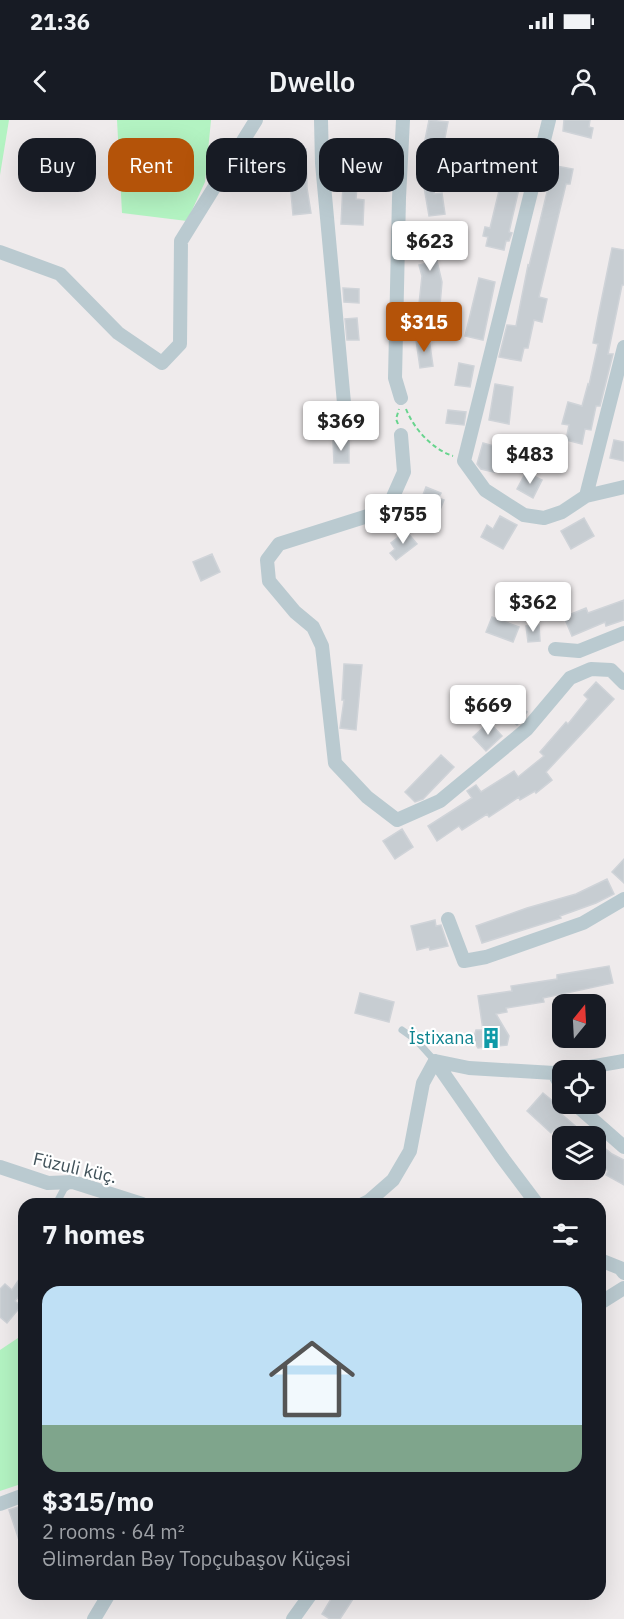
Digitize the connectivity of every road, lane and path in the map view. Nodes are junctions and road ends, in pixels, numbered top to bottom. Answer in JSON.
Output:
{"nodes":[{"id":1,"x":256,"y":120,"type":"edge"},
{"id":2,"x":321,"y":120,"type":"edge"},
{"id":3,"x":403,"y":120,"type":"edge"},
{"id":4,"x":549,"y":120,"type":"edge"},
{"id":5,"x":0,"y":252,"type":"edge"},
{"id":6,"x":624,"y":347,"type":"edge"},
{"id":7,"x":401,"y":398,"type":"junction"},
{"id":8,"x":344,"y":403,"type":"dead end"},
{"id":9,"x":401,"y":435,"type":"joint"},
{"id":10,"x":464,"y":460,"type":"junction"},
{"id":11,"x":624,"y":488,"type":"edge"},
{"id":12,"x":586,"y":496,"type":"junction"},
{"id":13,"x":624,"y":633,"type":"edge"},
{"id":14,"x":555,"y":649,"type":"dead end"},
{"id":15,"x":624,"y":683,"type":"edge"},
{"id":16,"x":624,"y":898,"type":"edge"},
{"id":17,"x":448,"y":919,"type":"dead end"},
{"id":18,"x":402,"y":1030,"type":"dead end"},
{"id":19,"x":435,"y":1060,"type":"junction"},
{"id":20,"x":552,"y":1072,"type":"edge"},
{"id":21,"x":586,"y":1114,"type":"edge"},
{"id":22,"x":624,"y":1147,"type":"edge"},
{"id":23,"x":0,"y":1167,"type":"edge"},
{"id":24,"x":73,"y":1182,"type":"junction"},
{"id":25,"x":59,"y":1198,"type":"edge"},
{"id":26,"x":123,"y":1198,"type":"edge"},
{"id":27,"x":372,"y":1198,"type":"edge"},
{"id":28,"x":533,"y":1198,"type":"edge"},
{"id":29,"x":606,"y":1262,"type":"edge"},
{"id":30,"x":624,"y":1273,"type":"edge"},
{"id":31,"x":624,"y":1288,"type":"edge"},
{"id":32,"x":606,"y":1299,"type":"edge"},
{"id":33,"x":18,"y":1497,"type":"edge"},
{"id":34,"x":0,"y":1504,"type":"edge"},
{"id":35,"x":106,"y":1600,"type":"edge"},
{"id":36,"x":307,"y":1600,"type":"edge"},
{"id":37,"x":94,"y":1619,"type":"edge"},
{"id":38,"x":293,"y":1619,"type":"edge"}],
"edges":[{"from":1,"to":5,"type":"street"},
{"from":2,"to":8,"type":"street"},
{"from":3,"to":7,"type":"street"},
{"from":4,"to":10,"type":"street"},
{"from":6,"to":12,"type":"street"},
{"from":7,"to":9,"type":"path"},
{"from":7,"to":10,"type":"path"},
{"from":9,"to":15,"type":"street"},
{"from":10,"to":12,"type":"street"},
{"from":11,"to":12,"type":"street"},
{"from":13,"to":14,"type":"street"},
{"from":16,"to":17,"type":"street"},
{"from":18,"to":19,"type":"lane"},
{"from":19,"to":20,"type":"street"},
{"from":19,"to":27,"type":"street"},
{"from":19,"to":28,"type":"street"},
{"from":21,"to":22,"type":"street"},
{"from":23,"to":24,"type":"street","name":"Füzuli küç."},
{"from":24,"to":25,"type":"lane"},
{"from":24,"to":26,"type":"street","name":"Füzuli küç."},
{"from":29,"to":30,"type":"street"},
{"from":31,"to":32,"type":"street"},
{"from":33,"to":34,"type":"street"},
{"from":35,"to":37,"type":"street"},
{"from":36,"to":38,"type":"street"}]}
